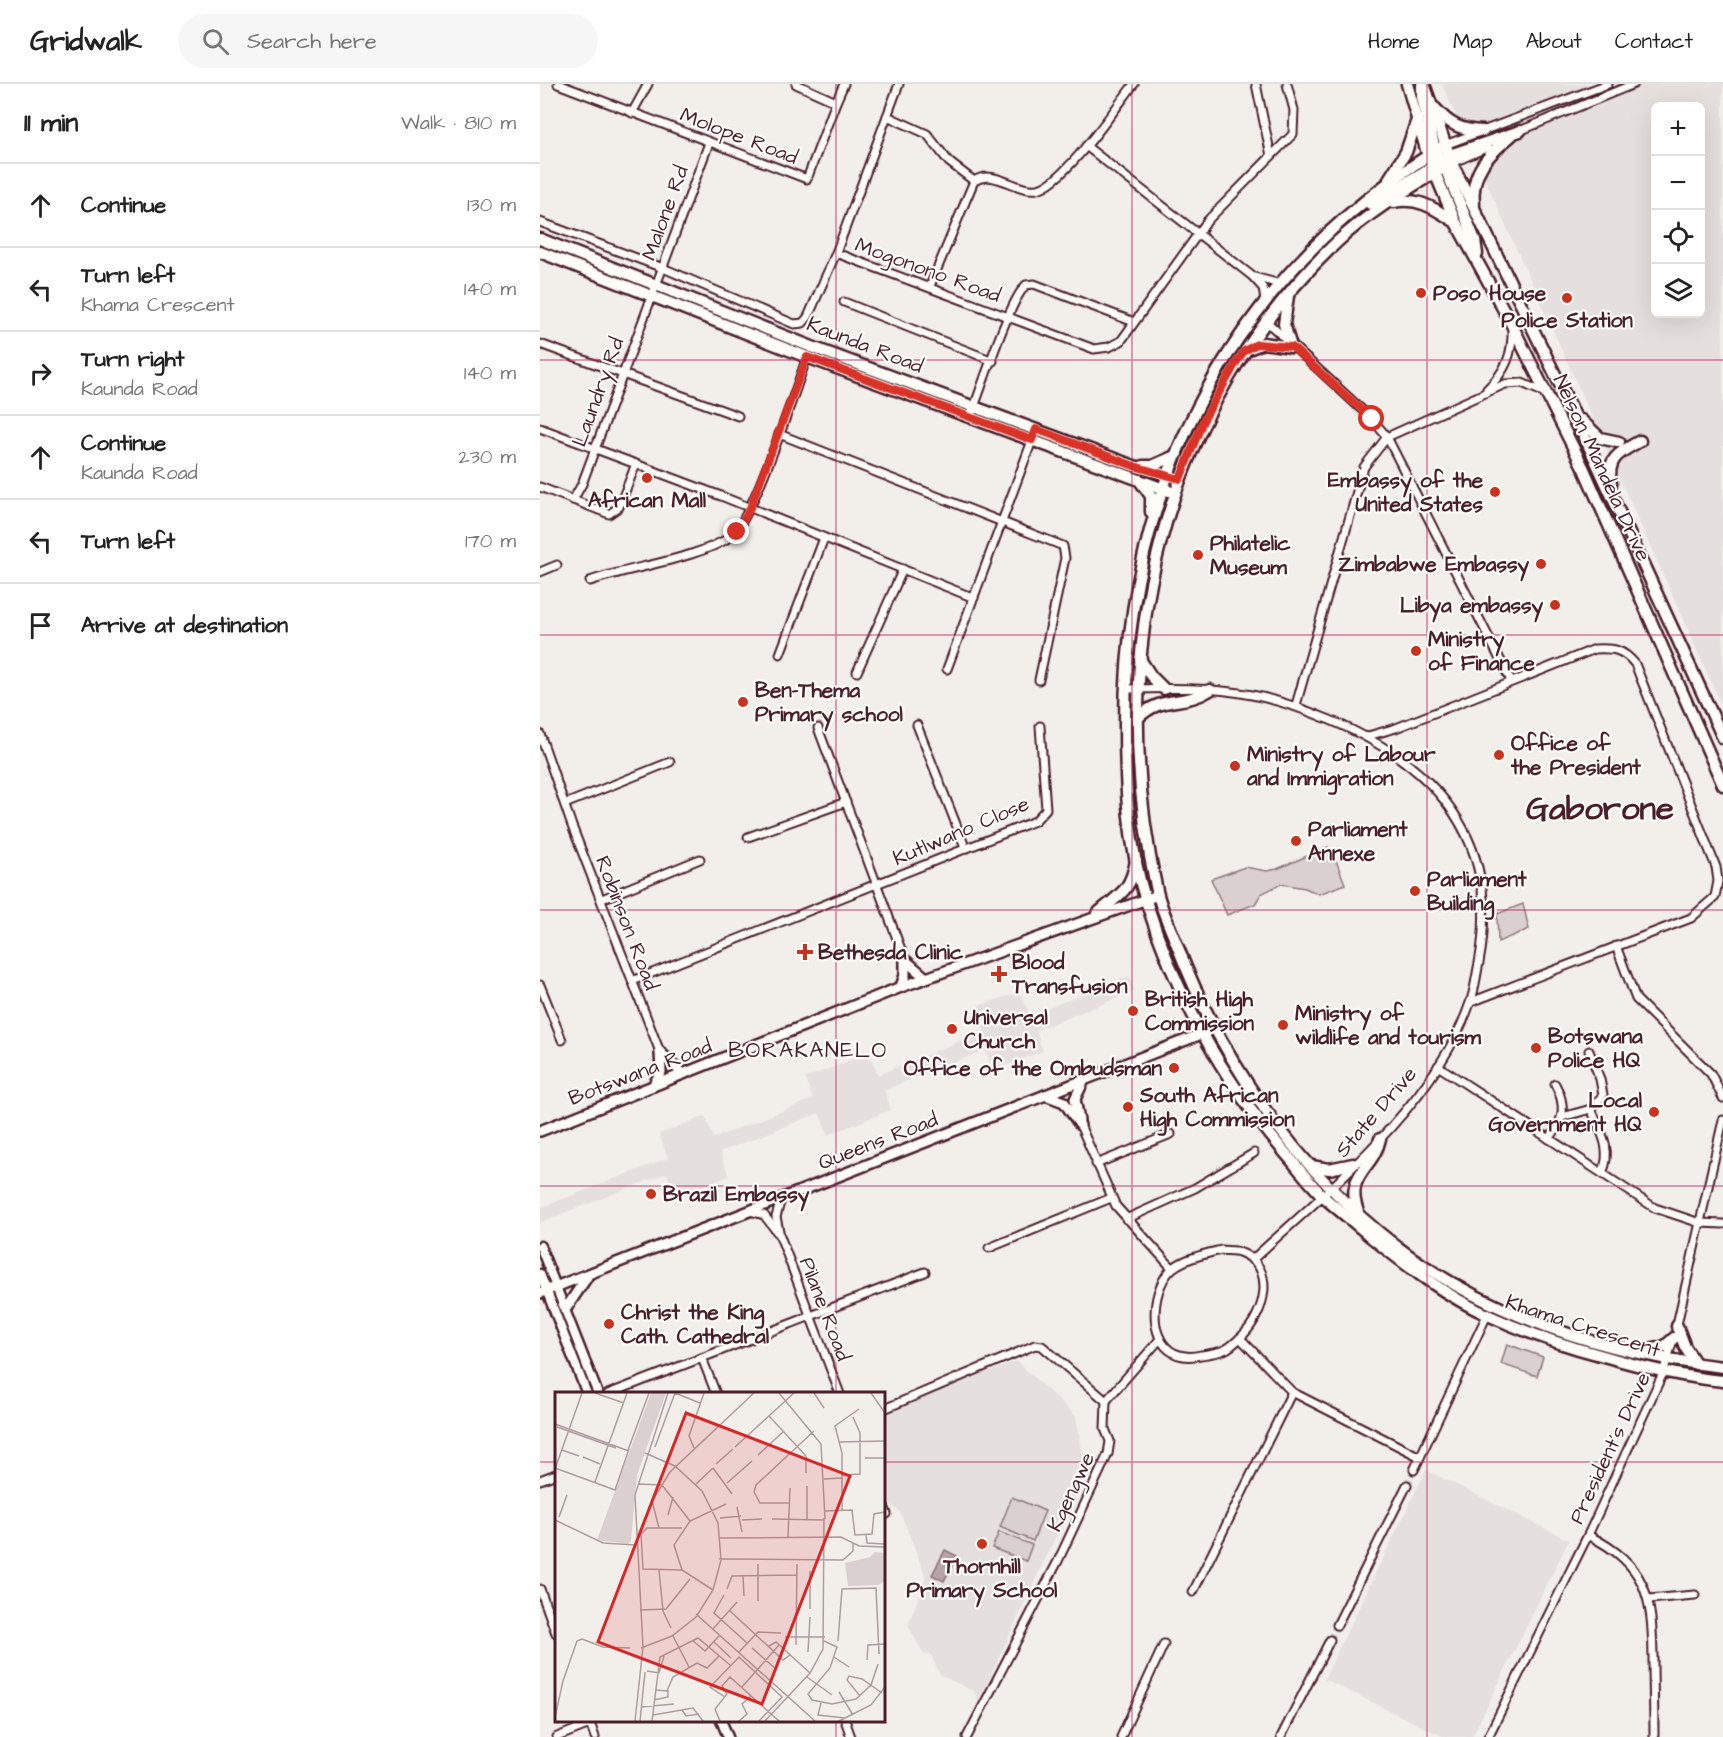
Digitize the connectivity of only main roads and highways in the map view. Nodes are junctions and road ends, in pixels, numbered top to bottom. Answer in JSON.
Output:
{"nodes":[{"id":1,"x":1407,"y":84,"type":"edge"},
{"id":2,"x":1423,"y":84,"type":"edge"},
{"id":3,"x":1432,"y":106,"type":"junction"},
{"id":4,"x":1417,"y":117,"type":"junction"},
{"id":5,"x":1483,"y":131,"type":"road end"},
{"id":6,"x":1440,"y":160,"type":"junction"},
{"id":7,"x":1384,"y":186,"type":"junction"},
{"id":8,"x":1389,"y":203,"type":"junction"},
{"id":9,"x":1352,"y":212,"type":"junction"},
{"id":10,"x":1475,"y":214,"type":"junction"},
{"id":11,"x":1455,"y":221,"type":"junction"},
{"id":12,"x":540,"y":239,"type":"edge"},
{"id":13,"x":540,"y":252,"type":"edge"},
{"id":14,"x":1478,"y":261,"type":"junction"},
{"id":15,"x":1289,"y":293,"type":"junction"},
{"id":16,"x":1244,"y":351,"type":"junction"},
{"id":17,"x":1570,"y":405,"type":"junction"},
{"id":18,"x":972,"y":412,"type":"junction"},
{"id":19,"x":1034,"y":435,"type":"junction"},
{"id":20,"x":1640,"y":441,"type":"dead end"},
{"id":21,"x":1619,"y":442,"type":"dead end"},
{"id":22,"x":1177,"y":455,"type":"junction"},
{"id":23,"x":1134,"y":466,"type":"junction"},
{"id":24,"x":1168,"y":475,"type":"junction"},
{"id":25,"x":1138,"y":478,"type":"junction"},
{"id":26,"x":1180,"y":479,"type":"junction"},
{"id":27,"x":1163,"y":488,"type":"junction"},
{"id":28,"x":1175,"y":493,"type":"junction"},
{"id":29,"x":1616,"y":504,"type":"junction"},
{"id":30,"x":1148,"y":533,"type":"junction"},
{"id":31,"x":1140,"y":658,"type":"junction"},
{"id":32,"x":1164,"y":689,"type":"road end"},
{"id":33,"x":1210,"y":690,"type":"road end"},
{"id":34,"x":1138,"y":718,"type":"junction"},
{"id":35,"x":1722,"y":735,"type":"edge"},
{"id":36,"x":1722,"y":781,"type":"edge"},
{"id":37,"x":1137,"y":856,"type":"junction"},
{"id":38,"x":1158,"y":894,"type":"junction"},
{"id":39,"x":1145,"y":898,"type":"junction"},
{"id":40,"x":1097,"y":914,"type":"junction"},
{"id":41,"x":926,"y":978,"type":"junction"},
{"id":42,"x":901,"y":987,"type":"junction"},
{"id":43,"x":1214,"y":1029,"type":"junction"},
{"id":44,"x":1201,"y":1035,"type":"junction"},
{"id":45,"x":683,"y":1074,"type":"junction"},
{"id":46,"x":1084,"y":1080,"type":"junction"},
{"id":47,"x":653,"y":1086,"type":"junction"},
{"id":48,"x":1045,"y":1095,"type":"junction"},
{"id":49,"x":540,"y":1131,"type":"edge"},
{"id":50,"x":1380,"y":1139,"type":"road end"},
{"id":51,"x":1353,"y":1164,"type":"road end"},
{"id":52,"x":1310,"y":1166,"type":"junction"},
{"id":53,"x":1360,"y":1216,"type":"junction"},
{"id":54,"x":588,"y":1275,"type":"junction"},
{"id":55,"x":547,"y":1290,"type":"edge"},
{"id":56,"x":566,"y":1310,"type":"road end"},
{"id":57,"x":1677,"y":1326,"type":"road end"},
{"id":58,"x":1674,"y":1338,"type":"road end"},
{"id":59,"x":1636,"y":1353,"type":"junction"},
{"id":60,"x":1696,"y":1364,"type":"junction"},
{"id":61,"x":1723,"y":1368,"type":"edge"},
{"id":62,"x":1723,"y":1381,"type":"edge"}],
"edges":[{"from":1,"to":4,"type":"main road"},
{"from":2,"to":3,"type":"main road"},
{"from":2,"to":6,"type":"main road"},
{"from":3,"to":5,"type":"main road"},
{"from":3,"to":6,"type":"main road"},
{"from":4,"to":6,"type":"main road"},
{"from":4,"to":7,"type":"main road"},
{"from":6,"to":7,"type":"main road","name":"Khama Crescent"},
{"from":6,"to":8,"type":"main road","name":"Khama Crescent"},
{"from":6,"to":9,"type":"main road"},
{"from":6,"to":10,"type":"main road","name":"Nelson Mandela Drive"},
{"from":6,"to":10,"type":"main road"},
{"from":6,"to":11,"type":"main road","name":"Nelson Mandela Drive"},
{"from":6,"to":14,"type":"main road"},
{"from":7,"to":9,"type":"main road","name":"Khama Crescent"},
{"from":8,"to":11,"type":"main road"},
{"from":8,"to":15,"type":"main road","name":"Khama Crescent"},
{"from":9,"to":22,"type":"main road","name":"Khama Crescent"},
{"from":10,"to":17,"type":"main road","name":"Nelson Mandela Drive"},
{"from":11,"to":14,"type":"main road","name":"Nelson Mandela Drive"},
{"from":12,"to":18,"type":"main road","name":"Kaunda Road"},
{"from":13,"to":18,"type":"main road","name":"Kaunda Road"},
{"from":14,"to":36,"type":"main road","name":"Nelson Mandela Drive"},
{"from":15,"to":16,"type":"main road","name":"Khama Crescent"},
{"from":15,"to":16,"type":"main road"},
{"from":16,"to":26,"type":"main road","name":"Khama Crescent"},
{"from":17,"to":21,"type":"main road"},
{"from":17,"to":29,"type":"main road","name":"Nelson Mandela Drive"},
{"from":18,"to":19,"type":"main road","name":"Kaunda Road"},
{"from":19,"to":23,"type":"main road","name":"Kaunda Road"},
{"from":19,"to":25,"type":"main road","name":"Kaunda Road"},
{"from":20,"to":29,"type":"main road"},
{"from":22,"to":23,"type":"main road"},
{"from":22,"to":24,"type":"main road","name":"Khama Crescent"},
{"from":23,"to":24,"type":"main road","name":"Kaunda Road"},
{"from":24,"to":26,"type":"main road","name":"Kaunda Road"},
{"from":24,"to":27,"type":"main road","name":"Khama Crescent"},
{"from":25,"to":27,"type":"main road","name":"Kaunda Road"},
{"from":25,"to":30,"type":"main road"},
{"from":26,"to":28,"type":"main road","name":"Khama Crescent"},
{"from":27,"to":28,"type":"main road","name":"Kaunda Road"},
{"from":27,"to":30,"type":"main road","name":"Khama Crescent"},
{"from":28,"to":31,"type":"main road","name":"Khama Crescent"},
{"from":29,"to":35,"type":"main road","name":"Nelson Mandela Drive"},
{"from":30,"to":37,"type":"main road","name":"Khama Crescent"},
{"from":31,"to":32,"type":"main road"},
{"from":31,"to":34,"type":"main road","name":"Khama Crescent"},
{"from":33,"to":34,"type":"main road"},
{"from":34,"to":38,"type":"main road","name":"Khama Crescent"},
{"from":37,"to":39,"type":"main road","name":"Khama Crescent"},
{"from":37,"to":40,"type":"main road"},
{"from":38,"to":39,"type":"main road","name":"Botswana Road"},
{"from":38,"to":43,"type":"main road","name":"Khama Crescent"},
{"from":39,"to":40,"type":"main road","name":"Botswana Road"},
{"from":39,"to":44,"type":"main road","name":"Khama Crescent"},
{"from":40,"to":41,"type":"main road","name":"Botswana Road"},
{"from":41,"to":42,"type":"main road","name":"Botswana Road"},
{"from":41,"to":42,"type":"main road"},
{"from":42,"to":45,"type":"main road","name":"Botswana Road"},
{"from":43,"to":44,"type":"main road","name":"Queens Road"},
{"from":43,"to":52,"type":"main road","name":"Khama Crescent"},
{"from":44,"to":46,"type":"main road","name":"Queens Road"},
{"from":44,"to":62,"type":"main road","name":"Khama Crescent"},
{"from":45,"to":47,"type":"main road","name":"Botswana Road"},
{"from":45,"to":47,"type":"main road"},
{"from":46,"to":48,"type":"main road","name":"Queens Road"},
{"from":46,"to":48,"type":"main road"},
{"from":47,"to":49,"type":"main road","name":"Botswana Road"},
{"from":48,"to":54,"type":"main road","name":"Queens Road"},
{"from":50,"to":53,"type":"main road"},
{"from":51,"to":52,"type":"main road"},
{"from":52,"to":53,"type":"main road","name":"Khama Crescent"},
{"from":53,"to":59,"type":"main road","name":"Khama Crescent"},
{"from":54,"to":55,"type":"main road","name":"Queens Road"},
{"from":54,"to":56,"type":"main road"},
{"from":57,"to":60,"type":"main road"},
{"from":58,"to":59,"type":"main road"},
{"from":59,"to":60,"type":"main road","name":"Khama Crescent"},
{"from":60,"to":61,"type":"main road","name":"Khama Crescent"}]}
